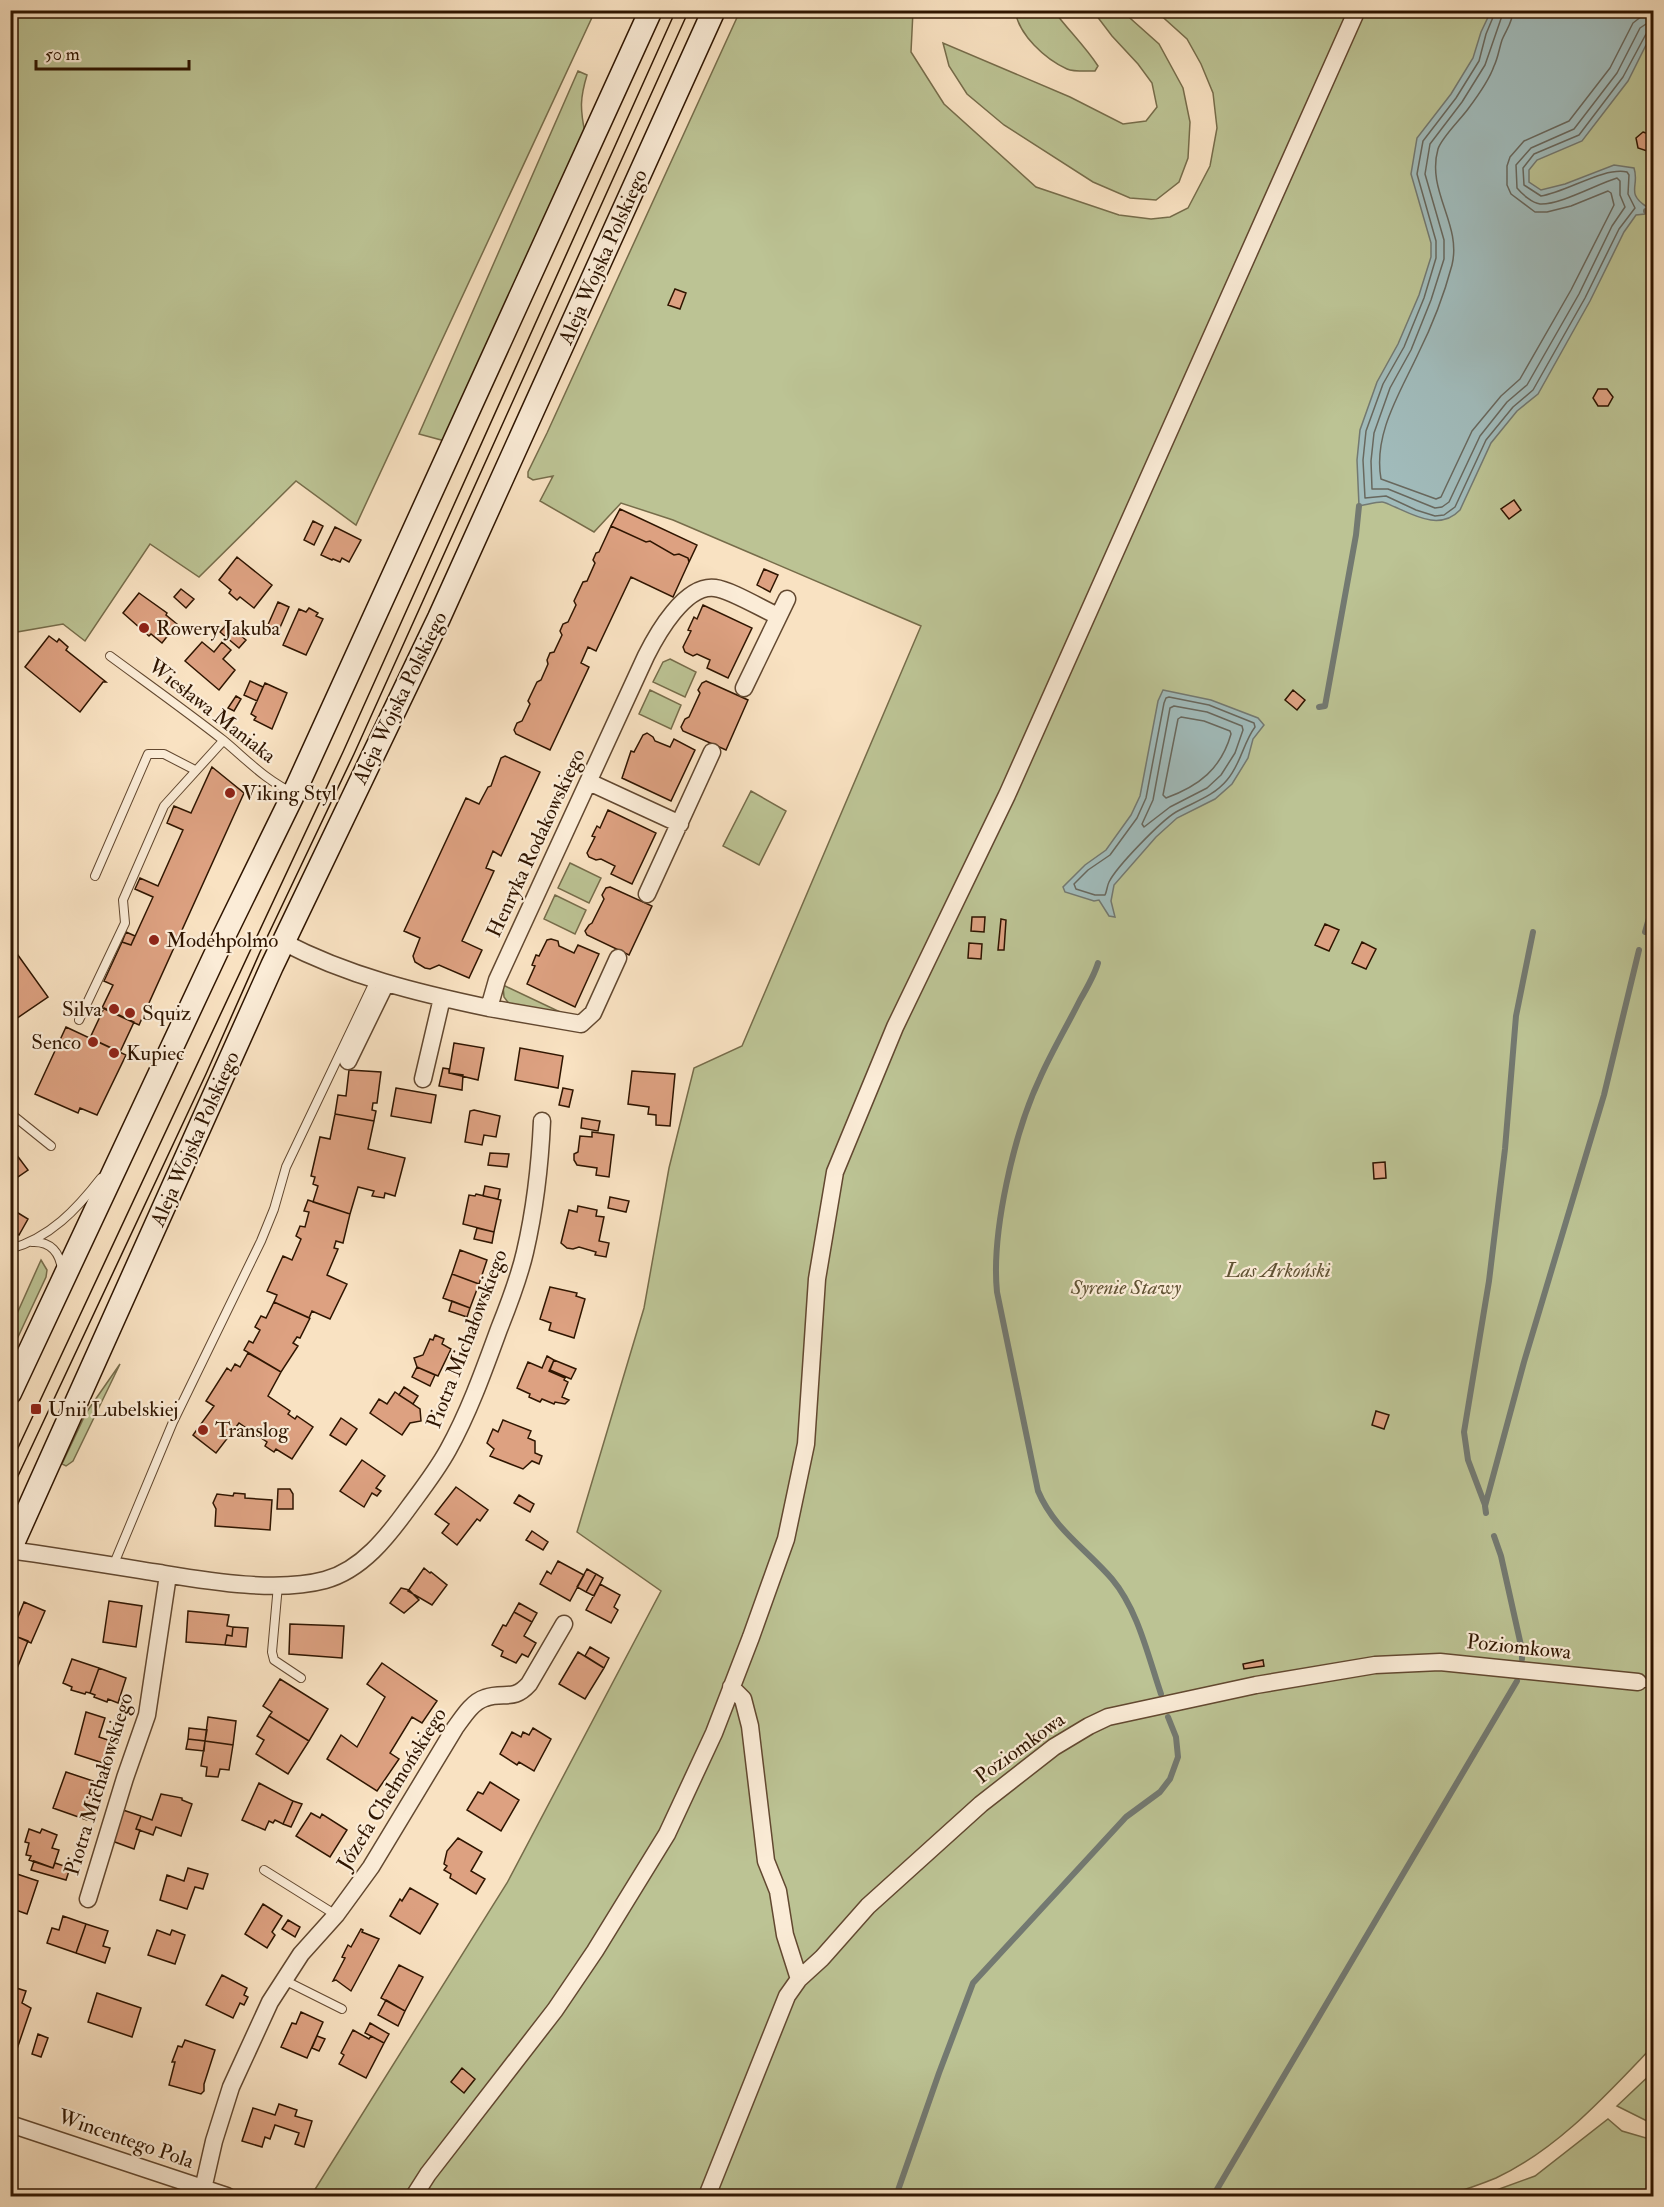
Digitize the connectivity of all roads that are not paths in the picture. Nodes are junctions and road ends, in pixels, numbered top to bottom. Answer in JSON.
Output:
{"nodes":[{"id":1,"x":651,"y":10,"type":"edge"},
{"id":2,"x":714,"y":10,"type":"edge"},
{"id":3,"x":1357,"y":10,"type":"edge"},
{"id":4,"x":787,"y":599,"type":"dead end"},
{"id":5,"x":778,"y":616,"type":"junction"},
{"id":6,"x":110,"y":656,"type":"dead end"},
{"id":7,"x":744,"y":688,"type":"dead end"},
{"id":8,"x":223,"y":741,"type":"junction"},
{"id":9,"x":712,"y":752,"type":"dead end"},
{"id":10,"x":195,"y":771,"type":"junction"},
{"id":11,"x":589,"y":782,"type":"junction"},
{"id":12,"x":294,"y":793,"type":"junction"},
{"id":13,"x":680,"y":824,"type":"junction"},
{"id":14,"x":96,"y":876,"type":"dead end"},
{"id":15,"x":647,"y":894,"type":"dead end"},
{"id":16,"x":283,"y":942,"type":"junction"},
{"id":17,"x":618,"y":958,"type":"dead end"},
{"id":18,"x":381,"y":982,"type":"junction"},
{"id":19,"x":442,"y":998,"type":"junction"},
{"id":20,"x":489,"y":1008,"type":"junction"},
{"id":21,"x":79,"y":1020,"type":"dead end"},
{"id":22,"x":348,"y":1060,"type":"dead end"},
{"id":23,"x":423,"y":1080,"type":"dead end"},
{"id":24,"x":10,"y":1113,"type":"edge"},
{"id":25,"x":542,"y":1121,"type":"dead end"},
{"id":26,"x":130,"y":1139,"type":"junction"},
{"id":27,"x":51,"y":1146,"type":"dead end"},
{"id":28,"x":29,"y":1242,"type":"junction"},
{"id":29,"x":10,"y":1249,"type":"edge"},
{"id":30,"x":61,"y":1286,"type":"junction"},
{"id":31,"x":10,"y":1393,"type":"edge"},
{"id":32,"x":10,"y":1550,"type":"edge"},
{"id":33,"x":113,"y":1566,"type":"junction"},
{"id":34,"x":168,"y":1575,"type":"junction"},
{"id":35,"x":278,"y":1585,"type":"junction"},
{"id":36,"x":564,"y":1624,"type":"dead end"},
{"id":37,"x":301,"y":1678,"type":"dead end"},
{"id":38,"x":1646,"y":1683,"type":"edge"},
{"id":39,"x":731,"y":1687,"type":"junction"},
{"id":40,"x":264,"y":1870,"type":"dead end"},
{"id":41,"x":88,"y":1899,"type":"dead end"},
{"id":42,"x":336,"y":1915,"type":"junction"},
{"id":43,"x":799,"y":1979,"type":"junction"},
{"id":44,"x":284,"y":1980,"type":"junction"},
{"id":45,"x":342,"y":2009,"type":"dead end"},
{"id":46,"x":10,"y":2124,"type":"edge"},
{"id":47,"x":203,"y":2189,"type":"junction"},
{"id":48,"x":226,"y":2196,"type":"edge"},
{"id":49,"x":414,"y":2196,"type":"edge"},
{"id":50,"x":707,"y":2196,"type":"edge"}],
"edges":[{"from":1,"to":12,"type":"main road"},
{"from":2,"to":16,"type":"main road","name":"Aleja Wojska Polskiego"},
{"from":3,"to":39,"type":"street"},
{"from":4,"to":5,"type":"street"},
{"from":5,"to":7,"type":"street"},
{"from":5,"to":11,"type":"street","name":"Henryka Rodakowskiego"},
{"from":6,"to":8,"type":"lane","name":"Wiesława Maniaka"},
{"from":8,"to":10,"type":"lane"},
{"from":8,"to":12,"type":"lane","name":"Wiesława Maniaka"},
{"from":9,"to":13,"type":"street"},
{"from":10,"to":14,"type":"lane"},
{"from":10,"to":21,"type":"lane"},
{"from":11,"to":13,"type":"street"},
{"from":11,"to":20,"type":"street","name":"Henryka Rodakowskiego"},
{"from":12,"to":26,"type":"main road"},
{"from":13,"to":15,"type":"street"},
{"from":16,"to":18,"type":"street"},
{"from":16,"to":32,"type":"main road","name":"Aleja Wojska Polskiego"},
{"from":17,"to":20,"type":"street"},
{"from":18,"to":19,"type":"street"},
{"from":18,"to":22,"type":"street"},
{"from":18,"to":33,"type":"lane"},
{"from":19,"to":20,"type":"street"},
{"from":19,"to":23,"type":"street"},
{"from":24,"to":27,"type":"lane"},
{"from":25,"to":35,"type":"street","name":"Piotra Michałowskiego"},
{"from":26,"to":28,"type":"lane"},
{"from":26,"to":30,"type":"main road"},
{"from":28,"to":29,"type":"lane"},
{"from":28,"to":30,"type":"lane"},
{"from":30,"to":31,"type":"main road"},
{"from":32,"to":33,"type":"street","name":"Piotra Michałowskiego"},
{"from":33,"to":34,"type":"street","name":"Piotra Michałowskiego"},
{"from":34,"to":35,"type":"street","name":"Piotra Michałowskiego"},
{"from":34,"to":41,"type":"street","name":"Piotra Michałowskiego"},
{"from":35,"to":37,"type":"lane"},
{"from":36,"to":42,"type":"street","name":"Józefa Chełmońskiego"},
{"from":38,"to":43,"type":"street","name":"Poziomkowa"},
{"from":39,"to":43,"type":"street"},
{"from":39,"to":49,"type":"street"},
{"from":40,"to":42,"type":"lane"},
{"from":42,"to":44,"type":"street","name":"Józefa Chełmońskiego"},
{"from":43,"to":50,"type":"street","name":"Poziomkowa"},
{"from":44,"to":45,"type":"lane"},
{"from":44,"to":47,"type":"street","name":"Józefa Chełmońskiego"},
{"from":46,"to":47,"type":"street","name":"Wincentego Pola"},
{"from":47,"to":48,"type":"street","name":"Wincentego Pola"}]}
